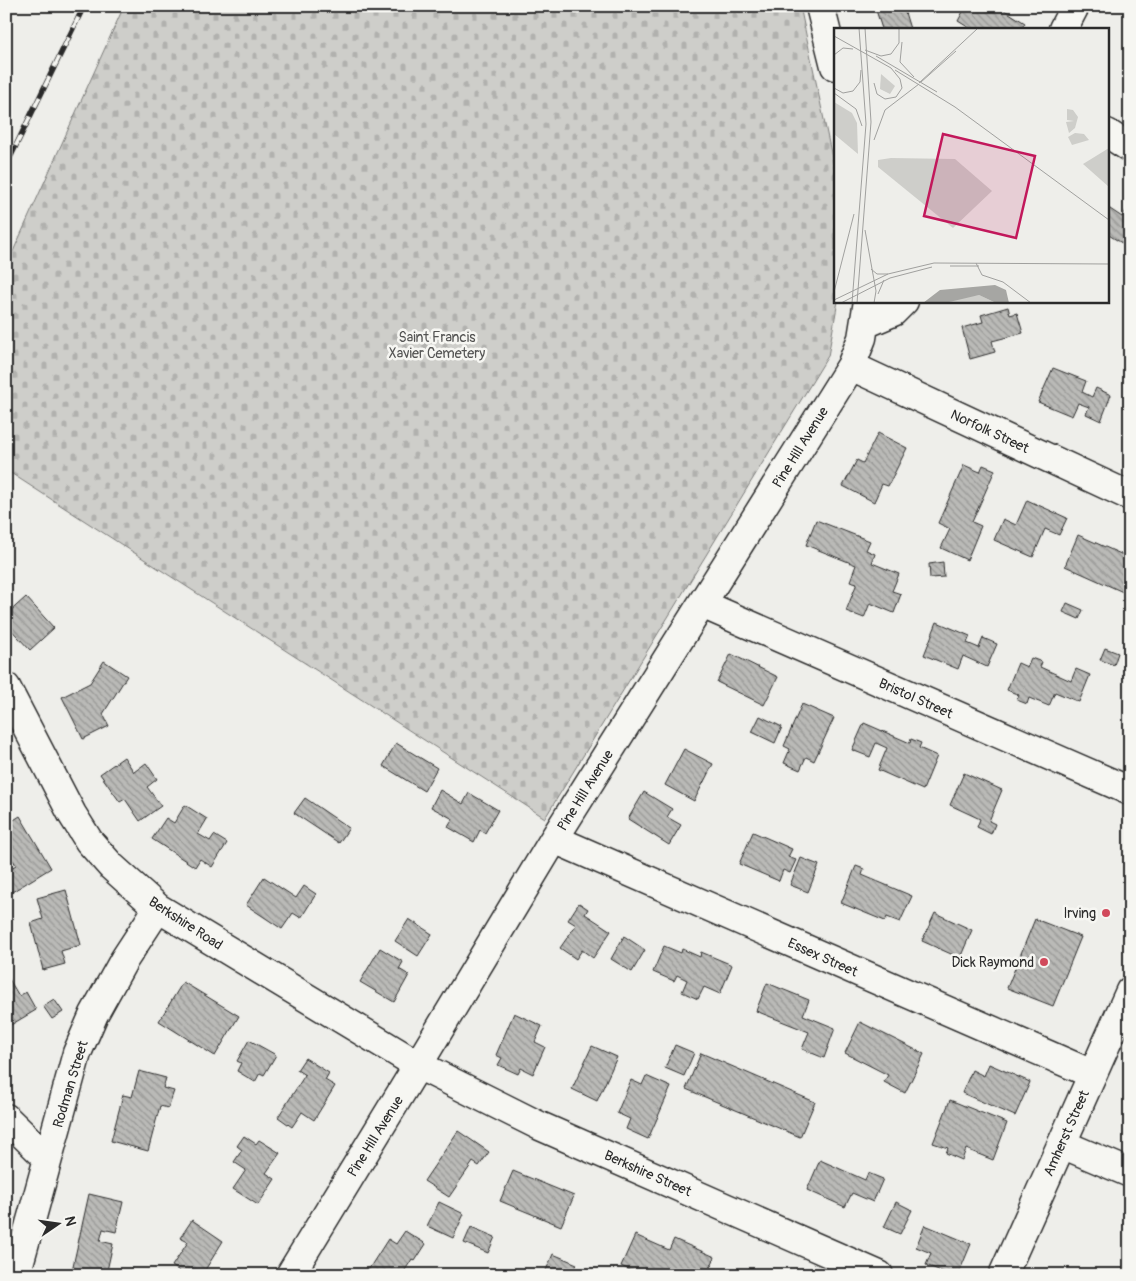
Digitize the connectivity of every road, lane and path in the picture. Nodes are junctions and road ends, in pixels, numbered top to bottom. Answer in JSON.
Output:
{"nodes":[{"id":1,"x":820,"y":6,"type":"edge"},
{"id":2,"x":1075,"y":6,"type":"edge"},
{"id":3,"x":1064,"y":28,"type":"edge"},
{"id":4,"x":834,"y":62,"type":"edge"},
{"id":5,"x":1108,"y":134,"type":"edge"},
{"id":6,"x":1130,"y":148,"type":"edge"},
{"id":7,"x":903,"y":302,"type":"edge"},
{"id":8,"x":867,"y":312,"type":"edge"},
{"id":9,"x":851,"y":366,"type":"junction"},
{"id":10,"x":1130,"y":496,"type":"edge"},
{"id":11,"x":702,"y":604,"type":"junction"},
{"id":12,"x":6,"y":687,"type":"edge"},
{"id":13,"x":1130,"y":791,"type":"edge"},
{"id":14,"x":554,"y":838,"type":"junction"},
{"id":15,"x":158,"y":908,"type":"junction"},
{"id":16,"x":1130,"y":991,"type":"edge"},
{"id":17,"x":418,"y":1065,"type":"junction"},
{"id":18,"x":1092,"y":1074,"type":"junction"},
{"id":19,"x":6,"y":1118,"type":"edge"},
{"id":20,"x":1062,"y":1144,"type":"junction"},
{"id":21,"x":47,"y":1158,"type":"junction"},
{"id":22,"x":1130,"y":1173,"type":"edge"},
{"id":23,"x":16,"y":1275,"type":"edge"},
{"id":24,"x":290,"y":1275,"type":"edge"},
{"id":25,"x":880,"y":1275,"type":"edge"},
{"id":26,"x":1003,"y":1275,"type":"edge"}],
"edges":[{"from":1,"to":4,"type":"street"},
{"from":2,"to":3,"type":"street"},
{"from":5,"to":6,"type":"street"},
{"from":7,"to":8,"type":"street"},
{"from":8,"to":9,"type":"street","name":"Pine Hill Avenue"},
{"from":9,"to":10,"type":"street","name":"Norfolk Street"},
{"from":9,"to":11,"type":"street","name":"Pine Hill Avenue"},
{"from":11,"to":13,"type":"street","name":"Bristol Street"},
{"from":11,"to":14,"type":"street","name":"Pine Hill Avenue"},
{"from":12,"to":15,"type":"street","name":"Berkshire Road"},
{"from":14,"to":17,"type":"street","name":"Pine Hill Avenue"},
{"from":14,"to":18,"type":"street","name":"Essex Street"},
{"from":15,"to":17,"type":"street","name":"Berkshire Road"},
{"from":15,"to":21,"type":"street","name":"Rodman Street"},
{"from":16,"to":18,"type":"street","name":"Amherst Street"},
{"from":17,"to":24,"type":"street","name":"Pine Hill Avenue"},
{"from":17,"to":25,"type":"street","name":"Berkshire Street"},
{"from":18,"to":20,"type":"street","name":"Amherst Street"},
{"from":19,"to":21,"type":"street"},
{"from":20,"to":22,"type":"street"},
{"from":20,"to":26,"type":"street","name":"Amherst Street"},
{"from":21,"to":23,"type":"street","name":"Rodman Street"}]}
